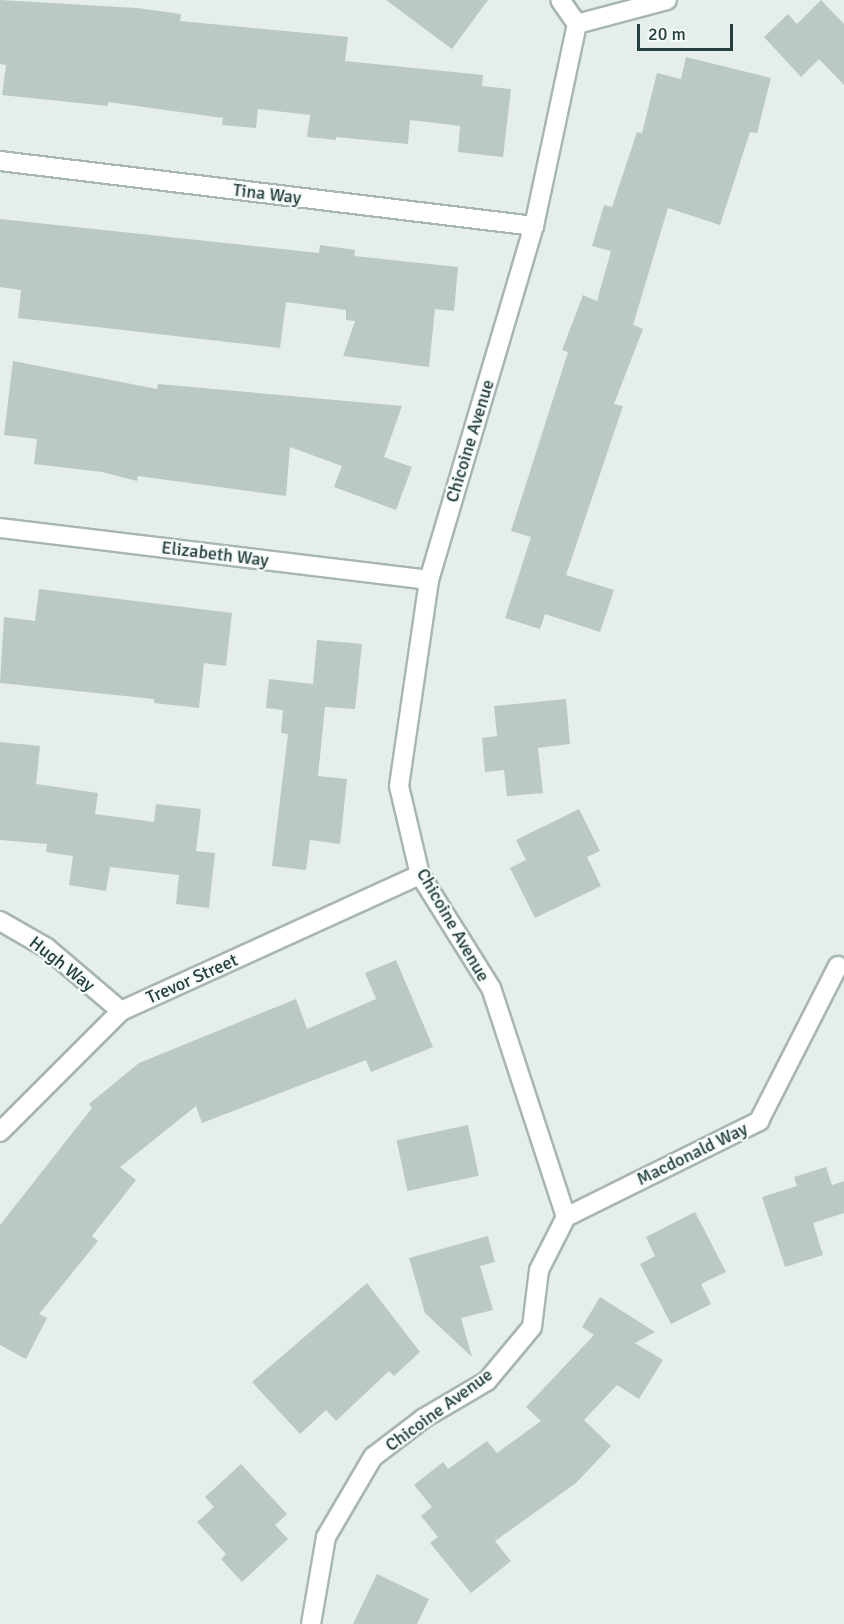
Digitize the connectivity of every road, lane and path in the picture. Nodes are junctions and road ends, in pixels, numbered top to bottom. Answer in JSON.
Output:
{"nodes":[{"id":1,"x":560,"y":0,"type":"edge"},
{"id":2,"x":667,"y":0,"type":"edge"},
{"id":3,"x":577,"y":24,"type":"junction"},
{"id":4,"x":0,"y":161,"type":"edge"},
{"id":5,"x":534,"y":226,"type":"junction"},
{"id":6,"x":0,"y":528,"type":"edge"},
{"id":7,"x":429,"y":580,"type":"junction"},
{"id":8,"x":420,"y":875,"type":"junction"},
{"id":9,"x":0,"y":921,"type":"edge"},
{"id":10,"x":838,"y":966,"type":"dead end"},
{"id":11,"x":120,"y":1011,"type":"junction"},
{"id":12,"x":0,"y":1132,"type":"edge"},
{"id":13,"x":566,"y":1217,"type":"junction"},
{"id":14,"x":311,"y":1624,"type":"edge"}],
"edges":[{"from":1,"to":3,"type":"street"},
{"from":2,"to":3,"type":"street"},
{"from":3,"to":5,"type":"street","name":"Chicoine Avenue"},
{"from":4,"to":5,"type":"street","name":"Tina Way"},
{"from":5,"to":7,"type":"street","name":"Chicoine Avenue"},
{"from":6,"to":7,"type":"street","name":"Elizabeth Way"},
{"from":7,"to":8,"type":"street","name":"Chicoine Avenue"},
{"from":8,"to":11,"type":"street","name":"Trevor Street"},
{"from":8,"to":13,"type":"street","name":"Chicoine Avenue"},
{"from":9,"to":11,"type":"street","name":"Hugh Way"},
{"from":10,"to":13,"type":"street","name":"Macdonald Way"},
{"from":11,"to":12,"type":"street","name":"Trevor Street"},
{"from":13,"to":14,"type":"street","name":"Chicoine Avenue"}]}
